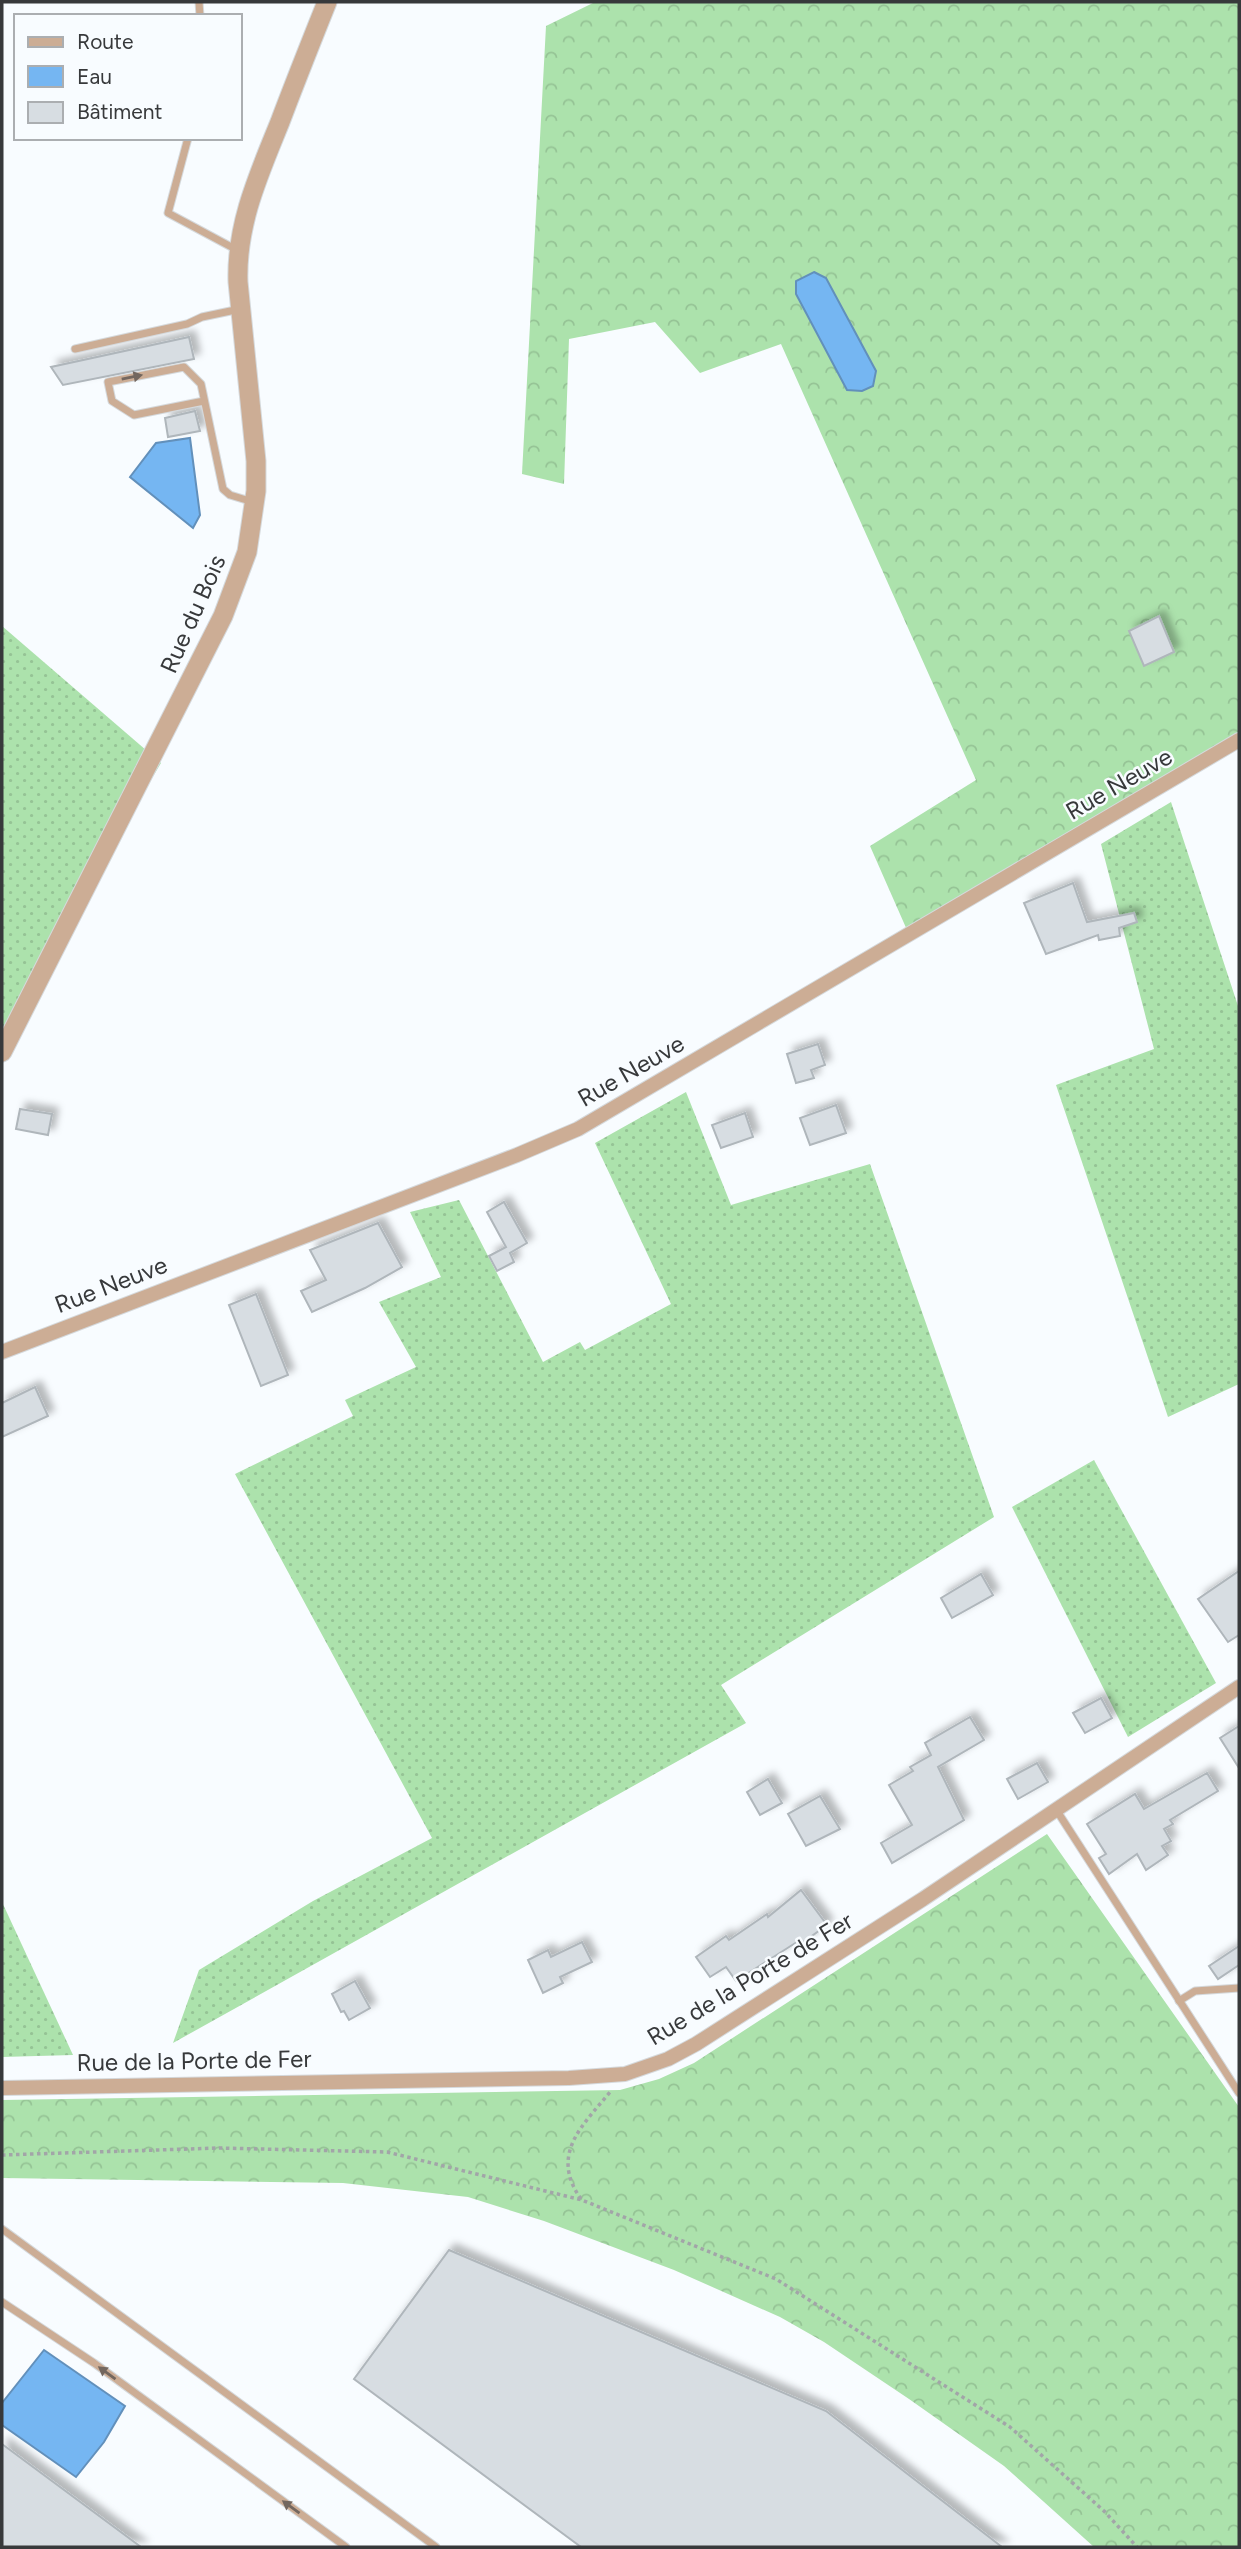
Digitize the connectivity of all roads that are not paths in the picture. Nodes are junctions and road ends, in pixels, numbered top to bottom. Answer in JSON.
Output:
{"nodes":[{"id":1,"x":327,"y":2,"type":"edge"},
{"id":2,"x":187,"y":140,"type":"edge"},
{"id":3,"x":238,"y":250,"type":"junction"},
{"id":4,"x":240,"y":309,"type":"junction"},
{"id":5,"x":75,"y":349,"type":"dead end"},
{"id":6,"x":204,"y":401,"type":"junction"},
{"id":7,"x":256,"y":503,"type":"junction"},
{"id":8,"x":1239,"y":740,"type":"edge"},
{"id":9,"x":2,"y":1052,"type":"edge"},
{"id":10,"x":2,"y":1352,"type":"edge"},
{"id":11,"x":1239,"y":1686,"type":"edge"},
{"id":12,"x":1057,"y":1811,"type":"junction"},
{"id":13,"x":1239,"y":1988,"type":"edge"},
{"id":14,"x":1180,"y":2001,"type":"junction"},
{"id":15,"x":2,"y":2088,"type":"edge"},
{"id":16,"x":1239,"y":2093,"type":"edge"},
{"id":17,"x":2,"y":2229,"type":"edge"},
{"id":18,"x":2,"y":2302,"type":"edge"},
{"id":19,"x":346,"y":2547,"type":"edge"},
{"id":20,"x":436,"y":2547,"type":"edge"}],
"edges":[{"from":1,"to":3,"type":"street","name":"Rue du Bois"},
{"from":2,"to":3,"type":"lane"},
{"from":3,"to":4,"type":"street","name":"Rue du Bois"},
{"from":4,"to":5,"type":"lane"},
{"from":4,"to":7,"type":"street","name":"Rue du Bois"},
{"from":6,"to":6,"type":"lane","one_way":true},
{"from":6,"to":7,"type":"lane"},
{"from":7,"to":9,"type":"street","name":"Rue du Bois"},
{"from":8,"to":10,"type":"street","name":"Rue Neuve"},
{"from":11,"to":12,"type":"street","name":"Rue de la Porte de Fer"},
{"from":12,"to":14,"type":"lane"},
{"from":12,"to":15,"type":"street","name":"Rue de la Porte de Fer"},
{"from":13,"to":14,"type":"lane"},
{"from":14,"to":16,"type":"lane"},
{"from":17,"to":20,"type":"lane"},
{"from":19,"to":18,"type":"lane","one_way":true}]}
